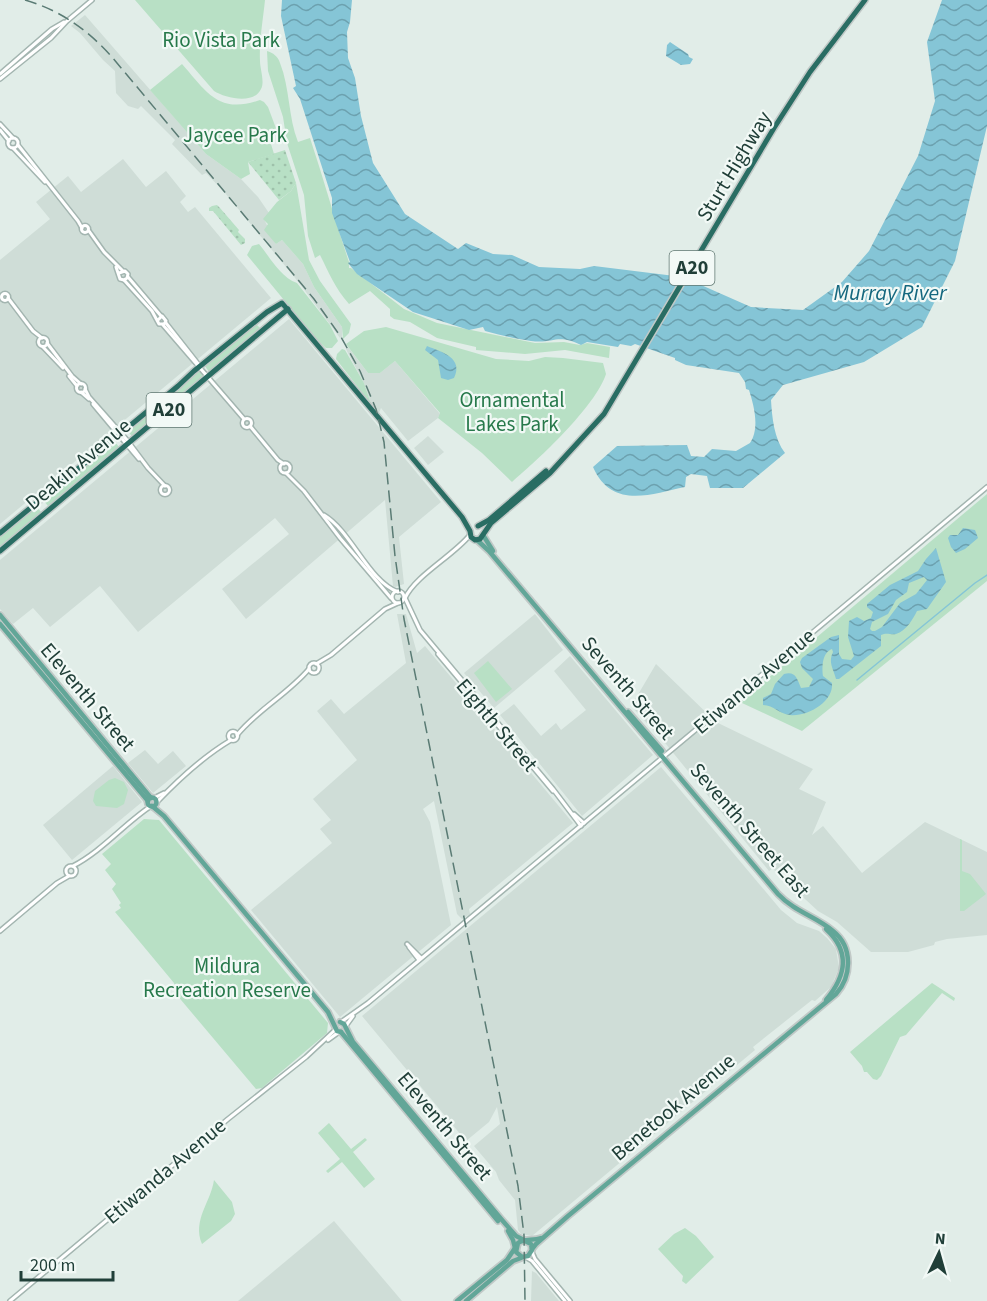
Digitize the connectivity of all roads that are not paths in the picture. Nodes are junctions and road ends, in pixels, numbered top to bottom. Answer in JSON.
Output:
{"nodes":[{"id":1,"x":92,"y":0,"type":"edge"},
{"id":2,"x":865,"y":0,"type":"edge"},
{"id":3,"x":67,"y":21,"type":"junction"},
{"id":4,"x":52,"y":29,"type":"junction"},
{"id":5,"x":57,"y":33,"type":"junction"},
{"id":6,"x":29,"y":52,"type":"junction"},
{"id":7,"x":1,"y":76,"type":"edge"},
{"id":8,"x":0,"y":124,"type":"edge"},
{"id":9,"x":0,"y":130,"type":"edge"},
{"id":10,"x":13,"y":138,"type":"junction"},
{"id":11,"x":9,"y":141,"type":"junction"},
{"id":12,"x":18,"y":145,"type":"junction"},
{"id":13,"x":13,"y":148,"type":"junction"},
{"id":14,"x":47,"y":182,"type":"junction"},
{"id":15,"x":116,"y":265,"type":"junction"},
{"id":16,"x":123,"y":271,"type":"junction"},
{"id":17,"x":118,"y":273,"type":"junction"},
{"id":18,"x":128,"y":277,"type":"junction"},
{"id":19,"x":124,"y":280,"type":"junction"},
{"id":20,"x":1,"y":293,"type":"edge"},
{"id":21,"x":283,"y":303,"type":"joint"},
{"id":22,"x":288,"y":309,"type":"junction"},
{"id":23,"x":159,"y":318,"type":"junction"},
{"id":24,"x":164,"y":324,"type":"junction"},
{"id":25,"x":40,"y":339,"type":"junction"},
{"id":26,"x":47,"y":344,"type":"junction"},
{"id":27,"x":43,"y":347,"type":"junction"},
{"id":28,"x":199,"y":366,"type":"junction"},
{"id":29,"x":209,"y":377,"type":"junction"},
{"id":30,"x":81,"y":384,"type":"junction"},
{"id":31,"x":77,"y":386,"type":"junction"},
{"id":32,"x":85,"y":389,"type":"junction"},
{"id":33,"x":81,"y":392,"type":"junction"},
{"id":34,"x":120,"y":434,"type":"junction"},
{"id":35,"x":127,"y":444,"type":"junction"},
{"id":36,"x":282,"y":465,"type":"junction"},
{"id":37,"x":553,"y":467,"type":"junction"},
{"id":38,"x":288,"y":472,"type":"junction"},
{"id":39,"x":158,"y":480,"type":"junction"},
{"id":40,"x":165,"y":486,"type":"junction"},
{"id":41,"x":987,"y":488,"type":"edge"},
{"id":42,"x":161,"y":490,"type":"junction"},
{"id":43,"x":462,"y":517,"type":"junction"},
{"id":44,"x":477,"y":526,"type":"junction"},
{"id":45,"x":0,"y":532,"type":"edge"},
{"id":46,"x":483,"y":535,"type":"junction"},
{"id":47,"x":473,"y":536,"type":"junction"},
{"id":48,"x":462,"y":545,"type":"junction"},
{"id":49,"x":0,"y":551,"type":"edge"},
{"id":50,"x":378,"y":580,"type":"junction"},
{"id":51,"x":412,"y":587,"type":"junction"},
{"id":52,"x":399,"y":592,"type":"junction"},
{"id":53,"x":405,"y":598,"type":"junction"},
{"id":54,"x":391,"y":599,"type":"junction"},
{"id":55,"x":398,"y":603,"type":"junction"},
{"id":56,"x":385,"y":609,"type":"junction"},
{"id":57,"x":410,"y":611,"type":"junction"},
{"id":58,"x":0,"y":615,"type":"edge"},
{"id":59,"x":0,"y":624,"type":"edge"},
{"id":60,"x":318,"y":666,"type":"junction"},
{"id":61,"x":311,"y":671,"type":"junction"},
{"id":62,"x":81,"y":716,"type":"junction"},
{"id":63,"x":236,"y":734,"type":"junction"},
{"id":64,"x":229,"y":739,"type":"junction"},
{"id":65,"x":664,"y":756,"type":"junction"},
{"id":66,"x":152,"y":802,"type":"junction"},
{"id":67,"x":582,"y":825,"type":"junction"},
{"id":68,"x":87,"y":857,"type":"junction"},
{"id":69,"x":73,"y":866,"type":"junction"},
{"id":70,"x":76,"y":871,"type":"junction"},
{"id":71,"x":68,"y":874,"type":"junction"},
{"id":72,"x":0,"y":930,"type":"edge"},
{"id":73,"x":420,"y":959,"type":"junction"},
{"id":74,"x":846,"y":966,"type":"joint"},
{"id":75,"x":341,"y":1027,"type":"junction"},
{"id":76,"x":546,"y":1235,"type":"junction"},
{"id":77,"x":525,"y":1240,"type":"junction"},
{"id":78,"x":515,"y":1248,"type":"junction"},
{"id":79,"x":532,"y":1250,"type":"junction"},
{"id":80,"x":524,"y":1257,"type":"junction"},
{"id":81,"x":485,"y":1281,"type":"junction"},
{"id":82,"x":10,"y":1301,"type":"edge"},
{"id":83,"x":457,"y":1301,"type":"edge"},
{"id":84,"x":466,"y":1301,"type":"edge"},
{"id":85,"x":567,"y":1301,"type":"edge"}],
"edges":[{"from":1,"to":3,"type":"street"},
{"from":2,"to":37,"type":"highway","name":"Sturt Highway","number":"A20"},
{"from":3,"to":4,"type":"street"},
{"from":3,"to":5,"type":"street"},
{"from":4,"to":5,"type":"street"},
{"from":4,"to":6,"type":"street"},
{"from":5,"to":6,"type":"street"},
{"from":6,"to":7,"type":"street"},
{"from":8,"to":10,"type":"street"},
{"from":9,"to":11,"type":"street"},
{"from":10,"to":11,"type":"street"},
{"from":10,"to":12,"type":"street"},
{"from":11,"to":13,"type":"street"},
{"from":12,"to":13,"type":"street"},
{"from":12,"to":14,"type":"street"},
{"from":13,"to":14,"type":"street"},
{"from":14,"to":15,"type":"street"},
{"from":15,"to":16,"type":"street"},
{"from":15,"to":17,"type":"street"},
{"from":16,"to":17,"type":"street"},
{"from":16,"to":18,"type":"street"},
{"from":17,"to":19,"type":"street"},
{"from":18,"to":19,"type":"street"},
{"from":18,"to":23,"type":"street"},
{"from":19,"to":23,"type":"street"},
{"from":20,"to":25,"type":"street"},
{"from":21,"to":22,"type":"highway","name":"Seventh Street","number":"A20"},
{"from":21,"to":28,"type":"highway","name":"Deakin Avenue","number":"A20"},
{"from":22,"to":29,"type":"highway","name":"Deakin Avenue","number":"A20"},
{"from":22,"to":43,"type":"highway","name":"Seventh Street","number":"A20"},
{"from":23,"to":24,"type":"street"},
{"from":23,"to":24,"type":"street"},
{"from":24,"to":28,"type":"street"},
{"from":25,"to":26,"type":"street"},
{"from":25,"to":27,"type":"street"},
{"from":26,"to":27,"type":"street"},
{"from":26,"to":30,"type":"street"},
{"from":27,"to":31,"type":"street"},
{"from":28,"to":29,"type":"street"},
{"from":28,"to":34,"type":"highway","name":"Deakin Avenue","number":"A20"},
{"from":29,"to":35,"type":"highway","name":"Deakin Avenue","number":"A20"},
{"from":29,"to":36,"type":"street"},
{"from":30,"to":31,"type":"street"},
{"from":30,"to":32,"type":"street"},
{"from":31,"to":33,"type":"street"},
{"from":32,"to":33,"type":"street"},
{"from":32,"to":34,"type":"street"},
{"from":33,"to":34,"type":"street"},
{"from":34,"to":35,"type":"street"},
{"from":34,"to":45,"type":"highway","name":"Deakin Avenue","number":"A20"},
{"from":35,"to":39,"type":"street"},
{"from":35,"to":49,"type":"highway","name":"Deakin Avenue","number":"A20"},
{"from":36,"to":38,"type":"street"},
{"from":36,"to":38,"type":"street"},
{"from":37,"to":44,"type":"highway","name":"Sturt Highway","number":"A20"},
{"from":37,"to":46,"type":"highway","name":"Sturt Highway","number":"A20"},
{"from":38,"to":50,"type":"street"},
{"from":39,"to":40,"type":"street"},
{"from":39,"to":42,"type":"street"},
{"from":40,"to":42,"type":"street"},
{"from":40,"to":42,"type":"street"},
{"from":41,"to":65,"type":"street","name":"Etiwanda Avenue"},
{"from":43,"to":44,"type":"highway","name":"Seventh Street","number":"A20"},
{"from":43,"to":47,"type":"highway","name":"Seventh Street","number":"A20"},
{"from":44,"to":46,"type":"highway","number":"A20"},
{"from":44,"to":47,"type":"highway","number":"A20"},
{"from":46,"to":47,"type":"highway","number":"A20"},
{"from":46,"to":65,"type":"main road","name":"Seventh Street"},
{"from":47,"to":48,"type":"street"},
{"from":47,"to":48,"type":"street"},
{"from":47,"to":65,"type":"main road","name":"Seventh Street"},
{"from":48,"to":51,"type":"street"},
{"from":50,"to":52,"type":"street"},
{"from":50,"to":54,"type":"street"},
{"from":51,"to":52,"type":"street"},
{"from":51,"to":53,"type":"street"},
{"from":52,"to":53,"type":"street","name":"Eighth Street"},
{"from":52,"to":54,"type":"street"},
{"from":53,"to":55,"type":"street"},
{"from":53,"to":57,"type":"street","name":"Eighth Street"},
{"from":54,"to":55,"type":"street","name":"Eighth Street"},
{"from":54,"to":56,"type":"street"},
{"from":55,"to":56,"type":"street"},
{"from":55,"to":57,"type":"street","name":"Eighth Street"},
{"from":56,"to":60,"type":"street"},
{"from":57,"to":67,"type":"street","name":"Eighth Street"},
{"from":58,"to":62,"type":"main road","name":"Eleventh Street"},
{"from":59,"to":62,"type":"main road","name":"Eleventh Street"},
{"from":60,"to":61,"type":"street"},
{"from":60,"to":61,"type":"street"},
{"from":61,"to":63,"type":"street"},
{"from":62,"to":66,"type":"main road","name":"Eleventh Street"},
{"from":63,"to":64,"type":"street"},
{"from":63,"to":64,"type":"street"},
{"from":64,"to":66,"type":"street"},
{"from":65,"to":67,"type":"street","name":"Etiwanda Avenue"},
{"from":65,"to":74,"type":"main road","name":"Seventh Street East"},
{"from":66,"to":68,"type":"street"},
{"from":66,"to":75,"type":"main road","name":"Eleventh Street"},
{"from":67,"to":73,"type":"street","name":"Etiwanda Avenue"},
{"from":68,"to":69,"type":"street"},
{"from":68,"to":70,"type":"street"},
{"from":69,"to":70,"type":"street"},
{"from":69,"to":71,"type":"street"},
{"from":70,"to":71,"type":"street"},
{"from":71,"to":72,"type":"street"},
{"from":73,"to":73,"type":"street"},
{"from":73,"to":75,"type":"street","name":"Etiwanda Avenue"},
{"from":74,"to":76,"type":"main road","name":"Benetook Avenue"},
{"from":75,"to":77,"type":"main road","name":"Eleventh Street"},
{"from":75,"to":78,"type":"main road","name":"Eleventh Street"},
{"from":75,"to":82,"type":"street","name":"Etiwanda Avenue"},
{"from":76,"to":77,"type":"main road","name":"Benetook Avenue"},
{"from":76,"to":79,"type":"main road","name":"Benetook Avenue"},
{"from":77,"to":78,"type":"main road"},
{"from":77,"to":79,"type":"main road"},
{"from":78,"to":80,"type":"main road"},
{"from":78,"to":81,"type":"main road"},
{"from":79,"to":80,"type":"main road"},
{"from":79,"to":85,"type":"street"},
{"from":80,"to":81,"type":"main road"},
{"from":80,"to":85,"type":"street"},
{"from":81,"to":83,"type":"main road"},
{"from":81,"to":84,"type":"main road"}]}
